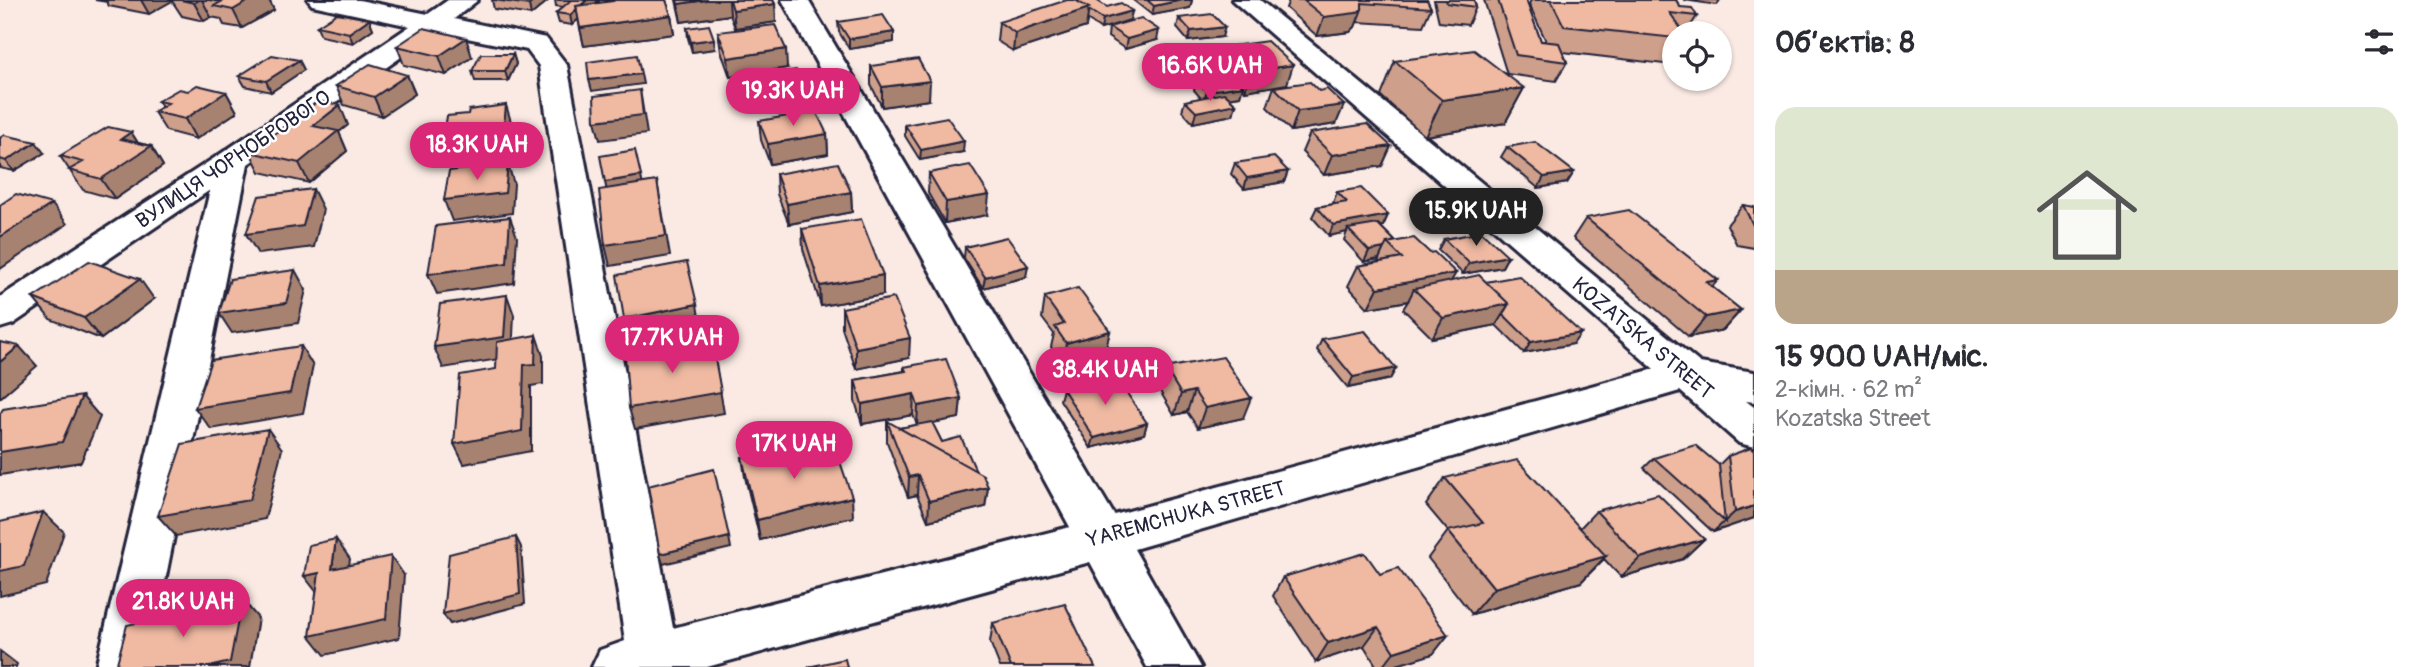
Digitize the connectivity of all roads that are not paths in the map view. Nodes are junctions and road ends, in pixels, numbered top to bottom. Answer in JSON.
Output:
{"nodes":[{"id":1,"x":321,"y":0,"type":"edge"},
{"id":2,"x":465,"y":0,"type":"edge"},
{"id":3,"x":795,"y":0,"type":"edge"},
{"id":4,"x":1245,"y":0,"type":"edge"},
{"id":5,"x":431,"y":23,"type":"junction"},
{"id":6,"x":233,"y":160,"type":"junction"},
{"id":7,"x":0,"y":315,"type":"edge"},
{"id":8,"x":1686,"y":375,"type":"junction"},
{"id":9,"x":1754,"y":387,"type":"edge"},
{"id":10,"x":1754,"y":431,"type":"edge"},
{"id":11,"x":1100,"y":538,"type":"junction"},
{"id":12,"x":635,"y":662,"type":"edge"},
{"id":13,"x":122,"y":667,"type":"edge"},
{"id":14,"x":1175,"y":667,"type":"edge"}],
"edges":[{"from":1,"to":5,"type":"street"},
{"from":2,"to":5,"type":"street","name":"ВУЛИЦЯ ЧОРНОБРОВОГО"},
{"from":3,"to":11,"type":"street"},
{"from":4,"to":8,"type":"street","name":"KOZATSKA STREET"},
{"from":5,"to":6,"type":"street","name":"ВУЛИЦЯ ЧОРНОБРОВОГО"},
{"from":5,"to":12,"type":"street"},
{"from":6,"to":7,"type":"street","name":"ВУЛИЦЯ ЧОРНОБРОВОГО"},
{"from":6,"to":13,"type":"street"},
{"from":8,"to":9,"type":"street","name":"YAREMCHUKA STREET"},
{"from":8,"to":10,"type":"street","name":"KOZATSKA STREET"},
{"from":8,"to":11,"type":"street","name":"YAREMCHUKA STREET"},
{"from":11,"to":12,"type":"street","name":"YAREMCHUKA STREET"},
{"from":11,"to":14,"type":"street"}]}
